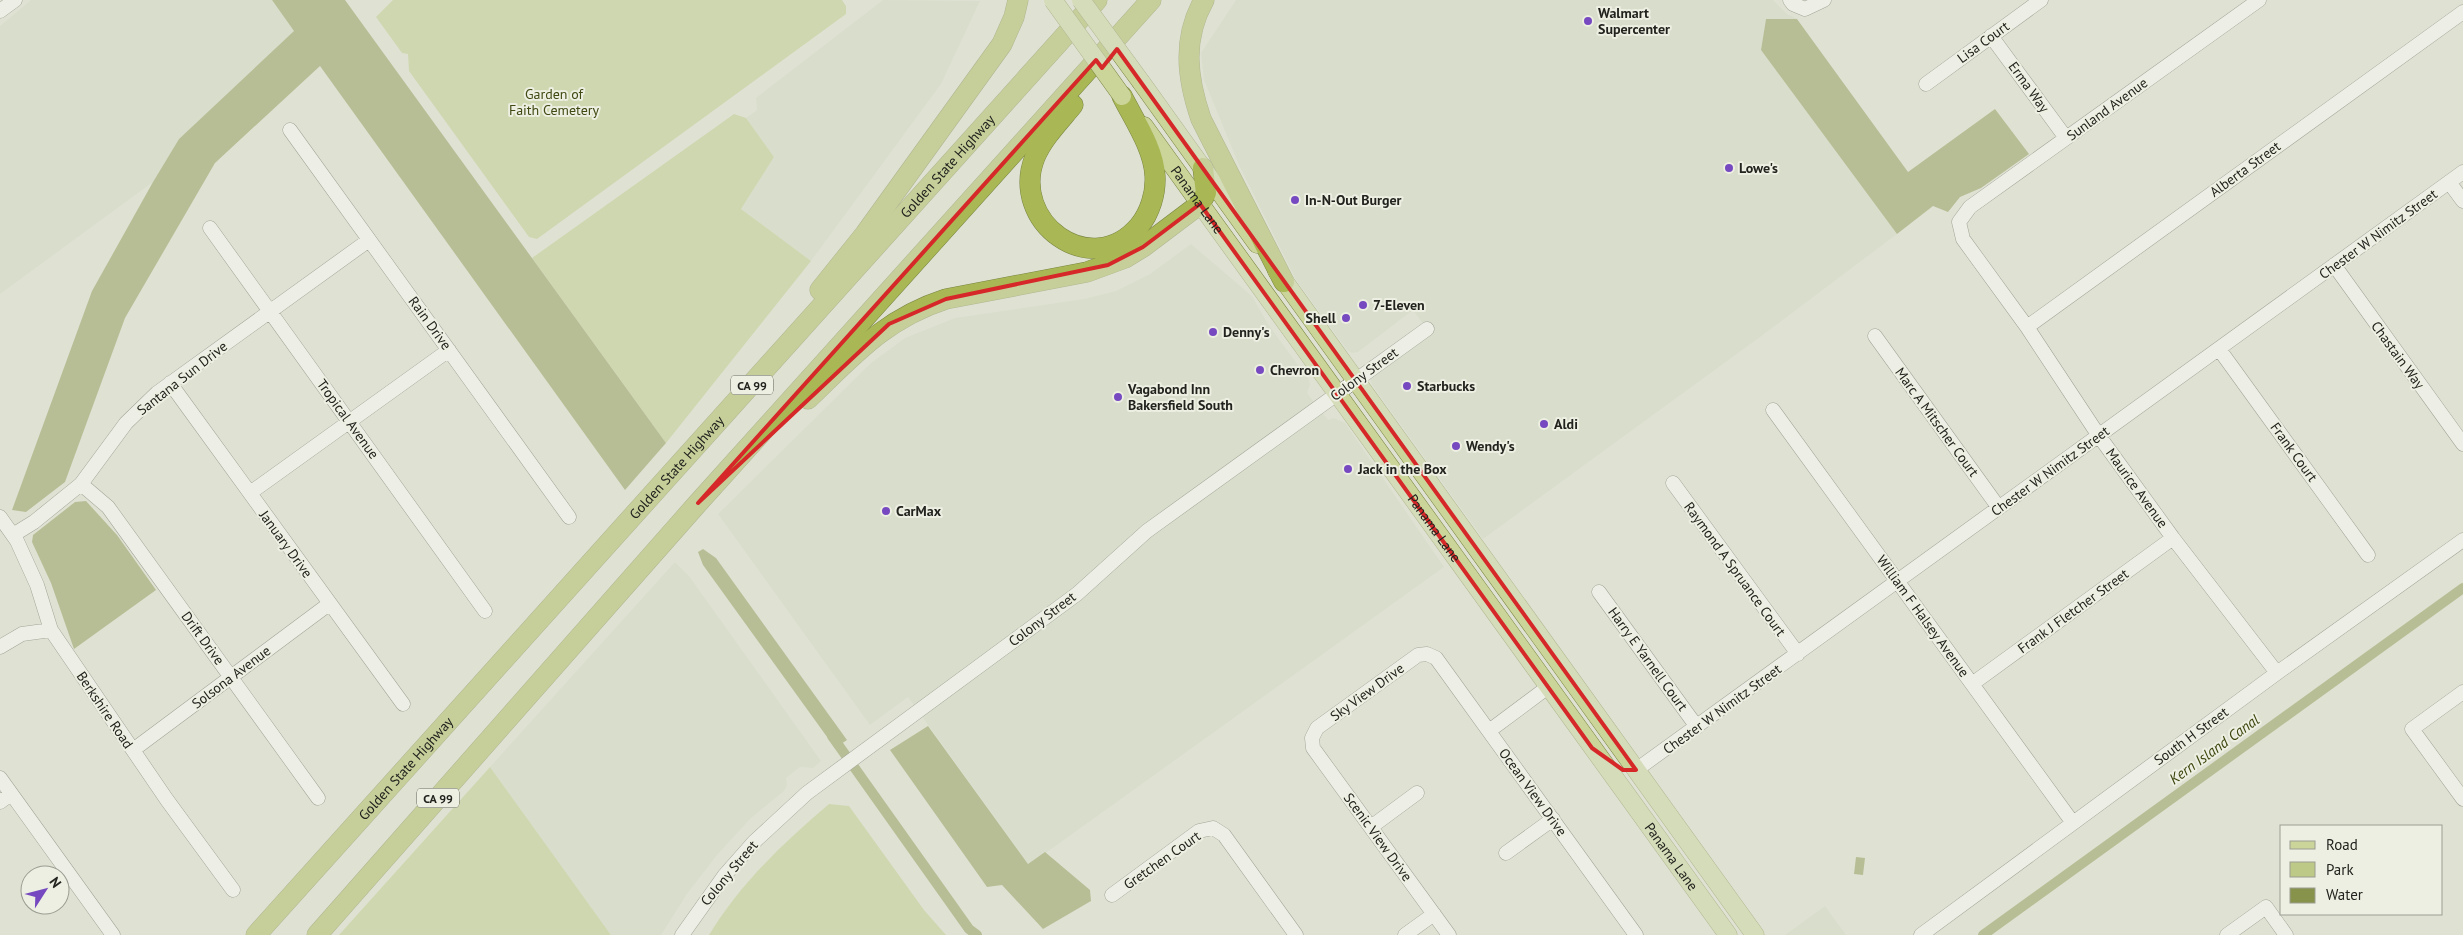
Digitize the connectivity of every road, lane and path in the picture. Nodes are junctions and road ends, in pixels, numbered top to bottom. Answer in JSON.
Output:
{"nodes":[{"id":1,"x":15,"y":0,"type":"edge"},
{"id":2,"x":1018,"y":0,"type":"edge"},
{"id":3,"x":1053,"y":0,"type":"edge"},
{"id":4,"x":1081,"y":0,"type":"edge"},
{"id":5,"x":1085,"y":0,"type":"edge"},
{"id":6,"x":1097,"y":0,"type":"edge"},
{"id":7,"x":1151,"y":0,"type":"edge"},
{"id":8,"x":1156,"y":0,"type":"edge"},
{"id":9,"x":1204,"y":0,"type":"edge"},
{"id":10,"x":1790,"y":0,"type":"edge"},
{"id":11,"x":1824,"y":0,"type":"edge"},
{"id":12,"x":2041,"y":0,"type":"edge"},
{"id":13,"x":2259,"y":0,"type":"edge"},
{"id":14,"x":0,"y":11,"type":"edge"},
{"id":15,"x":2463,"y":12,"type":"edge"},
{"id":16,"x":1991,"y":36,"type":"junction"},
{"id":17,"x":1926,"y":84,"type":"dead end"},
{"id":18,"x":1122,"y":96,"type":"junction"},
{"id":19,"x":998,"y":111,"type":"junction"},
{"id":20,"x":290,"y":130,"type":"dead end"},
{"id":21,"x":2066,"y":138,"type":"junction"},
{"id":22,"x":1203,"y":168,"type":"junction"},
{"id":23,"x":2463,"y":172,"type":"edge"},
{"id":24,"x":2449,"y":182,"type":"junction"},
{"id":25,"x":2463,"y":201,"type":"edge"},
{"id":26,"x":1200,"y":204,"type":"junction"},
{"id":27,"x":1959,"y":222,"type":"joint"},
{"id":28,"x":210,"y":228,"type":"dead end"},
{"id":29,"x":370,"y":240,"type":"junction"},
{"id":30,"x":2334,"y":265,"type":"junction"},
{"id":31,"x":1284,"y":282,"type":"junction"},
{"id":32,"x":270,"y":312,"type":"junction"},
{"id":33,"x":2027,"y":327,"type":"junction"},
{"id":34,"x":1427,"y":328,"type":"dead end"},
{"id":35,"x":1875,"y":336,"type":"dead end"},
{"id":36,"x":2219,"y":349,"type":"junction"},
{"id":37,"x":450,"y":350,"type":"junction"},
{"id":38,"x":1356,"y":381,"type":"junction"},
{"id":39,"x":170,"y":383,"type":"junction"},
{"id":40,"x":1337,"y":395,"type":"junction"},
{"id":41,"x":1773,"y":410,"type":"dead end"},
{"id":42,"x":349,"y":422,"type":"junction"},
{"id":43,"x":2099,"y":436,"type":"junction"},
{"id":44,"x":2463,"y":444,"type":"edge"},
{"id":45,"x":1392,"y":471,"type":"junction"},
{"id":46,"x":671,"y":475,"type":"junction"},
{"id":47,"x":1673,"y":483,"type":"dead end"},
{"id":48,"x":81,"y":484,"type":"junction"},
{"id":49,"x":250,"y":493,"type":"junction"},
{"id":50,"x":698,"y":503,"type":"junction"},
{"id":51,"x":2000,"y":508,"type":"junction"},
{"id":52,"x":0,"y":517,"type":"edge"},
{"id":53,"x":569,"y":518,"type":"dead end"},
{"id":54,"x":1464,"y":530,"type":"junction"},
{"id":55,"x":13,"y":535,"type":"junction"},
{"id":56,"x":2173,"y":538,"type":"junction"},
{"id":57,"x":2463,"y":540,"type":"edge"},
{"id":58,"x":2368,"y":554,"type":"dead end"},
{"id":59,"x":1898,"y":582,"type":"junction"},
{"id":60,"x":1599,"y":592,"type":"dead end"},
{"id":61,"x":330,"y":604,"type":"junction"},
{"id":62,"x":486,"y":611,"type":"dead end"},
{"id":63,"x":51,"y":630,"type":"junction"},
{"id":64,"x":0,"y":647,"type":"edge"},
{"id":65,"x":1427,"y":654,"type":"joint"},
{"id":66,"x":1798,"y":654,"type":"junction"},
{"id":67,"x":2277,"y":674,"type":"junction"},
{"id":68,"x":232,"y":677,"type":"junction"},
{"id":69,"x":1972,"y":684,"type":"junction"},
{"id":70,"x":1548,"y":687,"type":"junction"},
{"id":71,"x":2463,"y":692,"type":"edge"},
{"id":72,"x":403,"y":704,"type":"dead end"},
{"id":73,"x":1590,"y":707,"type":"junction"},
{"id":74,"x":1697,"y":727,"type":"junction"},
{"id":75,"x":1488,"y":731,"type":"junction"},
{"id":76,"x":1312,"y":738,"type":"joint"},
{"id":77,"x":1592,"y":748,"type":"junction"},
{"id":78,"x":133,"y":750,"type":"junction"},
{"id":79,"x":1636,"y":770,"type":"junction"},
{"id":80,"x":0,"y":778,"type":"edge"},
{"id":81,"x":1417,"y":793,"type":"dead end"},
{"id":82,"x":5,"y":798,"type":"edge"},
{"id":83,"x":318,"y":798,"type":"dead end"},
{"id":84,"x":2463,"y":798,"type":"edge"},
{"id":85,"x":1552,"y":819,"type":"junction"},
{"id":86,"x":2073,"y":823,"type":"junction"},
{"id":87,"x":1371,"y":826,"type":"junction"},
{"id":88,"x":1506,"y":853,"type":"dead end"},
{"id":89,"x":233,"y":890,"type":"dead end"},
{"id":90,"x":1112,"y":895,"type":"dead end"},
{"id":91,"x":1434,"y":914,"type":"junction"},
{"id":92,"x":1294,"y":934,"type":"edge"},
{"id":93,"x":113,"y":935,"type":"edge"},
{"id":94,"x":256,"y":935,"type":"edge"},
{"id":95,"x":317,"y":935,"type":"edge"},
{"id":96,"x":682,"y":935,"type":"edge"},
{"id":97,"x":1405,"y":935,"type":"edge"},
{"id":98,"x":1449,"y":935,"type":"edge"},
{"id":99,"x":1636,"y":935,"type":"edge"},
{"id":100,"x":1728,"y":935,"type":"edge"},
{"id":101,"x":1755,"y":935,"type":"edge"},
{"id":102,"x":1921,"y":935,"type":"edge"},
{"id":103,"x":2227,"y":935,"type":"edge"},
{"id":104,"x":2286,"y":935,"type":"edge"}],
"edges":[{"from":1,"to":14,"type":"street"},
{"from":2,"to":46,"type":"highway"},
{"from":3,"to":18,"type":"main road","name":"Panama Lane","bridge":true},
{"from":4,"to":22,"type":"main road","name":"Panama Lane","bridge":true},
{"from":5,"to":19,"type":"highway"},
{"from":6,"to":19,"type":"highway","name":"Golden State Highway","number":"CA 99"},
{"from":7,"to":50,"type":"highway","number":"CA 99"},
{"from":8,"to":18,"type":"highway"},
{"from":9,"to":31,"type":"highway"},
{"from":10,"to":11,"type":"street"},
{"from":12,"to":16,"type":"street","name":"Lisa Court"},
{"from":13,"to":21,"type":"street","name":"Sunland Avenue"},
{"from":15,"to":33,"type":"street","name":"Alberta Street"},
{"from":16,"to":17,"type":"street","name":"Lisa Court"},
{"from":16,"to":21,"type":"street","name":"Erma Way"},
{"from":18,"to":26,"type":"main road","name":"Panama Lane"},
{"from":19,"to":46,"type":"highway","name":"Golden State Highway","number":"CA 99"},
{"from":20,"to":29,"type":"street","name":"Rain Drive"},
{"from":21,"to":27,"type":"street","name":"Sunland Avenue"},
{"from":22,"to":26,"type":"highway"},
{"from":22,"to":31,"type":"main road","name":"Panama Lane"},
{"from":23,"to":24,"type":"street","name":"Chester W Nimitz Street"},
{"from":24,"to":25,"type":"street"},
{"from":24,"to":30,"type":"street","name":"Chester W Nimitz Street"},
{"from":26,"to":40,"type":"main road","name":"Panama Lane"},
{"from":26,"to":50,"type":"highway"},
{"from":27,"to":33,"type":"street","name":"Maurice Avenue"},
{"from":28,"to":32,"type":"street","name":"Tropical Avenue"},
{"from":29,"to":32,"type":"street","name":"Santana Sun Drive"},
{"from":29,"to":37,"type":"street","name":"Rain Drive"},
{"from":30,"to":36,"type":"street","name":"Chester W Nimitz Street"},
{"from":30,"to":44,"type":"street","name":"Chastain Way"},
{"from":31,"to":38,"type":"main road","name":"Panama Lane"},
{"from":32,"to":39,"type":"street","name":"Santana Sun Drive"},
{"from":32,"to":42,"type":"street","name":"Tropical Avenue"},
{"from":33,"to":43,"type":"street","name":"Maurice Avenue"},
{"from":34,"to":38,"type":"street","name":"Colony Street"},
{"from":35,"to":51,"type":"street","name":"Marc A Mitscher Court"},
{"from":36,"to":43,"type":"street","name":"Chester W Nimitz Street"},
{"from":36,"to":58,"type":"street","name":"Frank Court"},
{"from":37,"to":42,"type":"street"},
{"from":37,"to":53,"type":"street","name":"Rain Drive"},
{"from":38,"to":40,"type":"street","name":"Colony Street"},
{"from":38,"to":54,"type":"main road","name":"Panama Lane"},
{"from":39,"to":48,"type":"street","name":"Santana Sun Drive"},
{"from":39,"to":49,"type":"street","name":"January Drive"},
{"from":40,"to":45,"type":"main road","name":"Panama Lane"},
{"from":40,"to":96,"type":"street","name":"Colony Street"},
{"from":41,"to":59,"type":"street","name":"William F Halsey Avenue"},
{"from":42,"to":49,"type":"street"},
{"from":42,"to":62,"type":"street","name":"Tropical Avenue"},
{"from":43,"to":51,"type":"street","name":"Chester W Nimitz Street"},
{"from":43,"to":56,"type":"street","name":"Maurice Avenue"},
{"from":45,"to":54,"type":"main road"},
{"from":45,"to":70,"type":"main road","name":"Panama Lane"},
{"from":46,"to":94,"type":"highway","name":"Golden State Highway","number":"CA 99"},
{"from":47,"to":66,"type":"street","name":"Raymond A Spruance Court"},
{"from":48,"to":55,"type":"street","name":"Santana Sun Drive"},
{"from":48,"to":68,"type":"street","name":"Drift Drive"},
{"from":49,"to":61,"type":"street","name":"January Drive"},
{"from":50,"to":95,"type":"highway","number":"CA 99"},
{"from":51,"to":59,"type":"street","name":"Chester W Nimitz Street"},
{"from":52,"to":55,"type":"street","name":"Berkshire Road"},
{"from":54,"to":73,"type":"main road","name":"Panama Lane"},
{"from":55,"to":63,"type":"street","name":"Berkshire Road"},
{"from":56,"to":67,"type":"street","name":"Maurice Avenue"},
{"from":56,"to":69,"type":"street","name":"Frank J Fletcher Street"},
{"from":57,"to":67,"type":"street","name":"South H Street"},
{"from":59,"to":66,"type":"street","name":"Chester W Nimitz Street"},
{"from":59,"to":69,"type":"street","name":"William F Halsey Avenue"},
{"from":60,"to":74,"type":"street","name":"Harry E Yarnell Court"},
{"from":61,"to":68,"type":"street","name":"Solsona Avenue"},
{"from":61,"to":72,"type":"street","name":"January Drive"},
{"from":63,"to":64,"type":"street"},
{"from":63,"to":78,"type":"street","name":"Berkshire Road"},
{"from":65,"to":75,"type":"street","name":"Ocean View Drive"},
{"from":65,"to":76,"type":"street","name":"Sky View Drive"},
{"from":66,"to":74,"type":"street","name":"Chester W Nimitz Street"},
{"from":67,"to":86,"type":"street","name":"South H Street"},
{"from":68,"to":78,"type":"street","name":"Solsona Avenue"},
{"from":68,"to":83,"type":"street","name":"Drift Drive"},
{"from":69,"to":86,"type":"street","name":"William F Halsey Avenue"},
{"from":70,"to":73,"type":"main road"},
{"from":70,"to":75,"type":"street"},
{"from":70,"to":77,"type":"main road","name":"Panama Lane"},
{"from":71,"to":84,"type":"street"},
{"from":73,"to":79,"type":"main road","name":"Panama Lane"},
{"from":74,"to":79,"type":"street","name":"Chester W Nimitz Street"},
{"from":75,"to":85,"type":"street","name":"Ocean View Drive"},
{"from":76,"to":87,"type":"street","name":"Scenic View Drive"},
{"from":77,"to":79,"type":"main road"},
{"from":77,"to":100,"type":"main road","name":"Panama Lane"},
{"from":78,"to":89,"type":"street","name":"Berkshire Road"},
{"from":79,"to":101,"type":"main road","name":"Panama Lane"},
{"from":80,"to":82,"type":"street"},
{"from":81,"to":87,"type":"street"},
{"from":82,"to":93,"type":"street"},
{"from":85,"to":88,"type":"street"},
{"from":85,"to":99,"type":"street","name":"Ocean View Drive"},
{"from":86,"to":102,"type":"street","name":"South H Street"},
{"from":87,"to":91,"type":"street","name":"Scenic View Drive"},
{"from":90,"to":92,"type":"street","name":"Gretchen Court"},
{"from":91,"to":97,"type":"street"},
{"from":91,"to":98,"type":"street","name":"Scenic View Drive"},
{"from":103,"to":104,"type":"street"}]}
